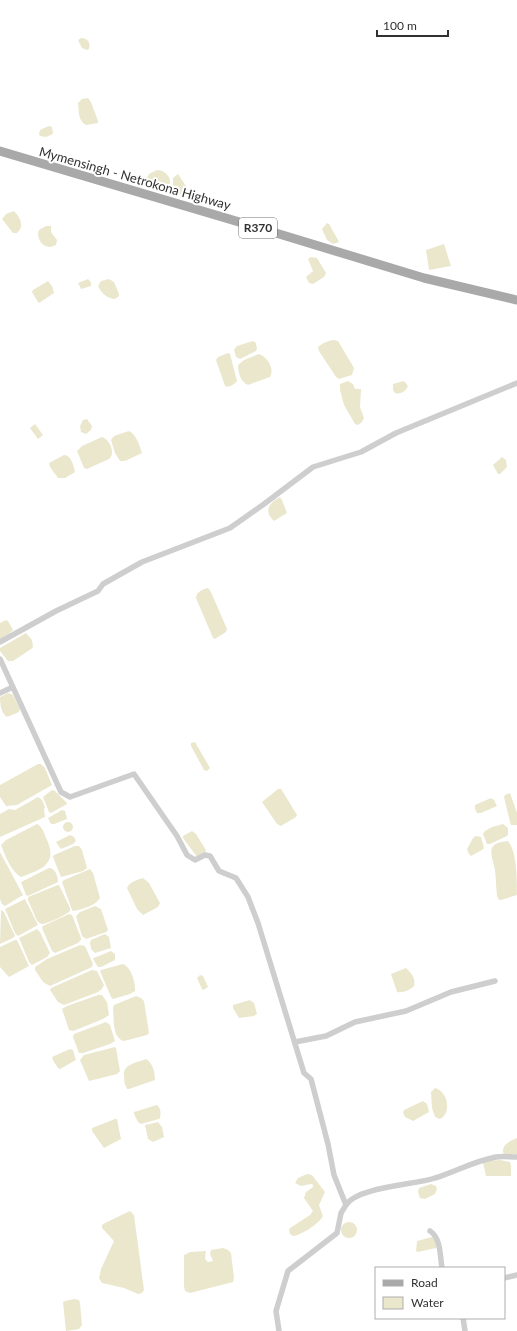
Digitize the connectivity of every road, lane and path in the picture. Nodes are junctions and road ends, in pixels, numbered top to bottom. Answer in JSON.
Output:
{"nodes":[{"id":1,"x":0,"y":151,"type":"edge"},
{"id":2,"x":517,"y":300,"type":"edge"},
{"id":3,"x":517,"y":383,"type":"edge"},
{"id":4,"x":0,"y":642,"type":"edge"},
{"id":5,"x":0,"y":659,"type":"edge"},
{"id":6,"x":13,"y":687,"type":"junction"},
{"id":7,"x":0,"y":693,"type":"edge"},
{"id":8,"x":496,"y":982,"type":"dead end"},
{"id":9,"x":295,"y":1042,"type":"junction"},
{"id":10,"x":517,"y":1157,"type":"edge"},
{"id":11,"x":346,"y":1205,"type":"junction"},
{"id":12,"x":430,"y":1231,"type":"dead end"},
{"id":13,"x":442,"y":1267,"type":"edge"},
{"id":14,"x":517,"y":1275,"type":"edge"},
{"id":15,"x":505,"y":1278,"type":"edge"},
{"id":16,"x":463,"y":1319,"type":"edge"},
{"id":17,"x":279,"y":1331,"type":"edge"},
{"id":18,"x":465,"y":1331,"type":"edge"}],
"edges":[{"from":1,"to":2,"type":"main road","name":"Mymensingh - Netrokona Highway","number":"R370"},
{"from":3,"to":4,"type":"street"},
{"from":5,"to":6,"type":"street"},
{"from":6,"to":7,"type":"street"},
{"from":6,"to":9,"type":"street"},
{"from":8,"to":9,"type":"street"},
{"from":9,"to":11,"type":"street"},
{"from":10,"to":11,"type":"street"},
{"from":11,"to":17,"type":"street"},
{"from":12,"to":13,"type":"street"},
{"from":14,"to":15,"type":"street"},
{"from":16,"to":18,"type":"street"}]}
